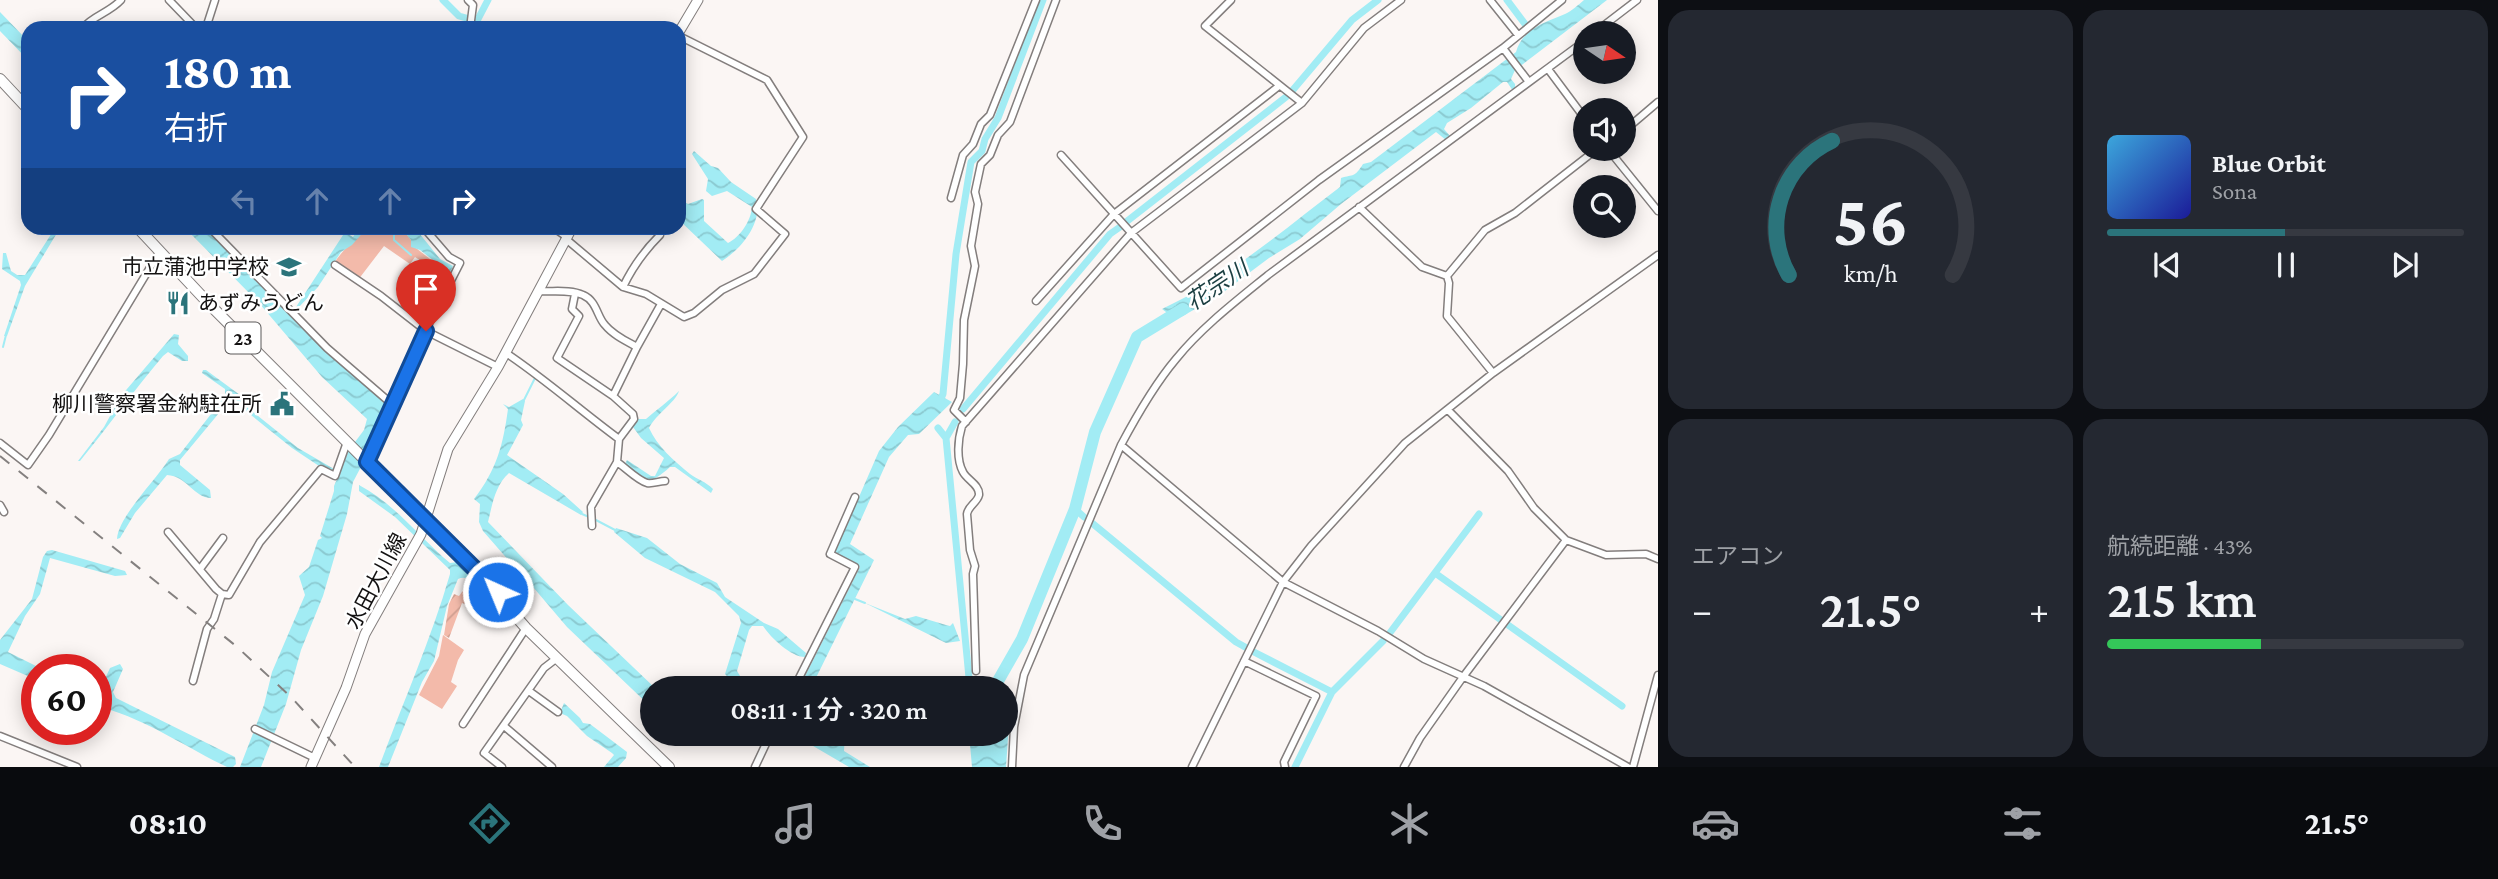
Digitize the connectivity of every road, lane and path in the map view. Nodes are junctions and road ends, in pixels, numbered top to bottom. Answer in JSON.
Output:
{"nodes":[{"id":1,"x":121,"y":0,"type":"edge"},
{"id":2,"x":169,"y":0,"type":"edge"},
{"id":3,"x":215,"y":0,"type":"edge"},
{"id":4,"x":468,"y":0,"type":"edge"},
{"id":5,"x":698,"y":0,"type":"edge"},
{"id":6,"x":1036,"y":0,"type":"edge"},
{"id":7,"x":1056,"y":0,"type":"edge"},
{"id":8,"x":1231,"y":0,"type":"edge"},
{"id":9,"x":1401,"y":0,"type":"edge"},
{"id":10,"x":1490,"y":0,"type":"edge"},
{"id":11,"x":1562,"y":0,"type":"edge"},
{"id":12,"x":1637,"y":0,"type":"edge"},
{"id":13,"x":89,"y":21,"type":"edge"},
{"id":14,"x":189,"y":21,"type":"edge"},
{"id":15,"x":208,"y":21,"type":"edge"},
{"id":16,"x":471,"y":21,"type":"edge"},
{"id":17,"x":686,"y":21,"type":"edge"},
{"id":18,"x":1610,"y":21,"type":"edge"},
{"id":19,"x":1518,"y":35,"type":"junction"},
{"id":20,"x":686,"y":38,"type":"edge"},
{"id":21,"x":1573,"y":50,"type":"edge"},
{"id":22,"x":1505,"y":51,"type":"junction"},
{"id":23,"x":1548,"y":69,"type":"junction"},
{"id":24,"x":0,"y":79,"type":"edge"},
{"id":25,"x":1527,"y":80,"type":"junction"},
{"id":26,"x":1279,"y":86,"type":"junction"},
{"id":27,"x":21,"y":102,"type":"edge"},
{"id":28,"x":1658,"y":102,"type":"edge"},
{"id":29,"x":1302,"y":103,"type":"junction"},
{"id":30,"x":1573,"y":103,"type":"edge"},
{"id":31,"x":1636,"y":121,"type":"edge"},
{"id":32,"x":1061,"y":155,"type":"dead end"},
{"id":33,"x":1582,"y":161,"type":"edge"},
{"id":34,"x":1617,"y":161,"type":"edge"},
{"id":35,"x":951,"y":198,"type":"dead end"},
{"id":36,"x":1359,"y":207,"type":"junction"},
{"id":37,"x":1658,"y":211,"type":"edge"},
{"id":38,"x":1114,"y":214,"type":"junction"},
{"id":39,"x":1131,"y":233,"type":"junction"},
{"id":40,"x":145,"y":235,"type":"edge"},
{"id":41,"x":217,"y":235,"type":"edge"},
{"id":42,"x":430,"y":235,"type":"edge"},
{"id":43,"x":562,"y":235,"type":"edge"},
{"id":44,"x":568,"y":235,"type":"edge"},
{"id":45,"x":660,"y":235,"type":"dead end"},
{"id":46,"x":566,"y":238,"type":"junction"},
{"id":47,"x":160,"y":251,"type":"junction"},
{"id":48,"x":1658,"y":255,"type":"edge"},
{"id":49,"x":335,"y":265,"type":"dead end"},
{"id":50,"x":1447,"y":276,"type":"junction"},
{"id":51,"x":623,"y":286,"type":"junction"},
{"id":52,"x":539,"y":291,"type":"junction"},
{"id":53,"x":575,"y":294,"type":"junction"},
{"id":54,"x":1036,"y":301,"type":"dead end"},
{"id":55,"x":661,"y":304,"type":"junction"},
{"id":56,"x":426,"y":331,"type":"junction"},
{"id":57,"x":636,"y":347,"type":"junction"},
{"id":58,"x":506,"y":353,"type":"junction"},
{"id":59,"x":498,"y":367,"type":"junction"},
{"id":60,"x":1493,"y":373,"type":"junction"},
{"id":61,"x":613,"y":396,"type":"junction"},
{"id":62,"x":393,"y":405,"type":"junction"},
{"id":63,"x":1448,"y":410,"type":"junction"},
{"id":64,"x":966,"y":422,"type":"junction"},
{"id":65,"x":619,"y":439,"type":"junction"},
{"id":66,"x":0,"y":443,"type":"edge"},
{"id":67,"x":349,"y":444,"type":"junction"},
{"id":68,"x":1121,"y":445,"type":"junction"},
{"id":69,"x":366,"y":461,"type":"junction"},
{"id":70,"x":617,"y":462,"type":"junction"},
{"id":71,"x":665,"y":481,"type":"dead end"},
{"id":72,"x":855,"y":497,"type":"dead end"},
{"id":73,"x":0,"y":505,"type":"edge"},
{"id":74,"x":4,"y":512,"type":"dead end"},
{"id":75,"x":426,"y":519,"type":"junction"},
{"id":76,"x":592,"y":526,"type":"dead end"},
{"id":77,"x":168,"y":532,"type":"dead end"},
{"id":78,"x":223,"y":538,"type":"dead end"},
{"id":79,"x":1566,"y":540,"type":"junction"},
{"id":80,"x":1658,"y":559,"type":"edge"},
{"id":81,"x":200,"y":569,"type":"junction"},
{"id":82,"x":1283,"y":583,"type":"junction"},
{"id":83,"x":222,"y":594,"type":"junction"},
{"id":84,"x":526,"y":628,"type":"junction"},
{"id":85,"x":557,"y":658,"type":"junction"},
{"id":86,"x":1244,"y":661,"type":"junction"},
{"id":87,"x":976,"y":671,"type":"dead end"},
{"id":88,"x":1658,"y":675,"type":"edge"},
{"id":89,"x":800,"y":676,"type":"edge"},
{"id":90,"x":1463,"y":677,"type":"junction"},
{"id":91,"x":193,"y":681,"type":"dead end"},
{"id":92,"x":529,"y":691,"type":"junction"},
{"id":93,"x":558,"y":712,"type":"dead end"},
{"id":94,"x":463,"y":724,"type":"dead end"},
{"id":95,"x":504,"y":726,"type":"junction"},
{"id":96,"x":255,"y":729,"type":"dead end"},
{"id":97,"x":0,"y":736,"type":"edge"},
{"id":98,"x":765,"y":746,"type":"edge"},
{"id":99,"x":313,"y":762,"type":"edge"},
{"id":100,"x":664,"y":765,"type":"edge"},
{"id":101,"x":77,"y":767,"type":"edge"},
{"id":102,"x":502,"y":767,"type":"edge"},
{"id":103,"x":552,"y":767,"type":"edge"},
{"id":104,"x":755,"y":767,"type":"edge"},
{"id":105,"x":1012,"y":767,"type":"edge"},
{"id":106,"x":1192,"y":767,"type":"edge"},
{"id":107,"x":1285,"y":767,"type":"edge"},
{"id":108,"x":1404,"y":767,"type":"edge"},
{"id":109,"x":1630,"y":767,"type":"edge"}],
"edges":[{"from":1,"to":13,"type":"street"},
{"from":2,"to":14,"type":"street"},
{"from":3,"to":15,"type":"street"},
{"from":4,"to":16,"type":"street"},
{"from":5,"to":17,"type":"main road"},
{"from":6,"to":35,"type":"street"},
{"from":7,"to":64,"type":"street"},
{"from":8,"to":26,"type":"street"},
{"from":9,"to":29,"type":"street"},
{"from":10,"to":19,"type":"street"},
{"from":11,"to":19,"type":"street"},
{"from":12,"to":18,"type":"street"},
{"from":19,"to":22,"type":"street"},
{"from":20,"to":55,"type":"street"},
{"from":21,"to":23,"type":"street"},
{"from":22,"to":25,"type":"street"},
{"from":22,"to":39,"type":"street"},
{"from":23,"to":25,"type":"street"},
{"from":23,"to":30,"type":"street"},
{"from":24,"to":27,"type":"main road"},
{"from":25,"to":36,"type":"street"},
{"from":26,"to":29,"type":"street"},
{"from":26,"to":38,"type":"street"},
{"from":28,"to":31,"type":"street"},
{"from":29,"to":39,"type":"street"},
{"from":32,"to":38,"type":"street"},
{"from":33,"to":50,"type":"street"},
{"from":34,"to":37,"type":"street"},
{"from":36,"to":50,"type":"street"},
{"from":36,"to":68,"type":"street"},
{"from":38,"to":39,"type":"street"},
{"from":38,"to":54,"type":"street"},
{"from":39,"to":64,"type":"street"},
{"from":40,"to":47,"type":"main road","number":"23"},
{"from":41,"to":62,"type":"street"},
{"from":42,"to":56,"type":"street"},
{"from":43,"to":46,"type":"street"},
{"from":44,"to":46,"type":"main road","name":"水田大川線"},
{"from":45,"to":51,"type":"street"},
{"from":46,"to":51,"type":"street"},
{"from":46,"to":52,"type":"main road","name":"水田大川線"},
{"from":47,"to":66,"type":"street"},
{"from":47,"to":67,"type":"main road","number":"23"},
{"from":48,"to":60,"type":"street"},
{"from":49,"to":56,"type":"street"},
{"from":50,"to":60,"type":"street"},
{"from":51,"to":55,"type":"street"},
{"from":52,"to":53,"type":"street"},
{"from":52,"to":58,"type":"main road","name":"水田大川線"},
{"from":53,"to":57,"type":"street"},
{"from":53,"to":61,"type":"street"},
{"from":55,"to":57,"type":"street"},
{"from":56,"to":59,"type":"street"},
{"from":56,"to":62,"type":"street"},
{"from":57,"to":61,"type":"street"},
{"from":58,"to":59,"type":"main road","name":"水田大川線"},
{"from":58,"to":65,"type":"street"},
{"from":59,"to":75,"type":"main road","name":"水田大川線"},
{"from":60,"to":63,"type":"street"},
{"from":61,"to":65,"type":"street"},
{"from":62,"to":69,"type":"street"},
{"from":63,"to":79,"type":"street"},
{"from":63,"to":82,"type":"street"},
{"from":64,"to":87,"type":"street"},
{"from":65,"to":70,"type":"street"},
{"from":67,"to":69,"type":"main road","number":"23"},
{"from":67,"to":83,"type":"street"},
{"from":68,"to":82,"type":"street"},
{"from":68,"to":105,"type":"street"},
{"from":69,"to":75,"type":"main road","number":"23"},
{"from":70,"to":71,"type":"street"},
{"from":70,"to":76,"type":"street"},
{"from":72,"to":89,"type":"street"},
{"from":73,"to":74,"type":"street"},
{"from":75,"to":84,"type":"main road","number":"23"},
{"from":75,"to":99,"type":"main road","name":"水田大川線"},
{"from":77,"to":81,"type":"street"},
{"from":78,"to":81,"type":"street"},
{"from":79,"to":80,"type":"street"},
{"from":79,"to":90,"type":"street"},
{"from":81,"to":83,"type":"street"},
{"from":82,"to":86,"type":"street"},
{"from":82,"to":90,"type":"street"},
{"from":83,"to":91,"type":"street"},
{"from":84,"to":85,"type":"main road","number":"23"},
{"from":84,"to":94,"type":"street"},
{"from":85,"to":92,"type":"street"},
{"from":85,"to":100,"type":"main road","number":"23"},
{"from":86,"to":106,"type":"street"},
{"from":86,"to":107,"type":"street"},
{"from":88,"to":109,"type":"street"},
{"from":90,"to":108,"type":"street"},
{"from":90,"to":109,"type":"street"},
{"from":92,"to":93,"type":"street"},
{"from":92,"to":95,"type":"street"},
{"from":95,"to":102,"type":"street"},
{"from":95,"to":103,"type":"street"},
{"from":96,"to":99,"type":"street"},
{"from":97,"to":101,"type":"street"},
{"from":98,"to":104,"type":"street"}]}
